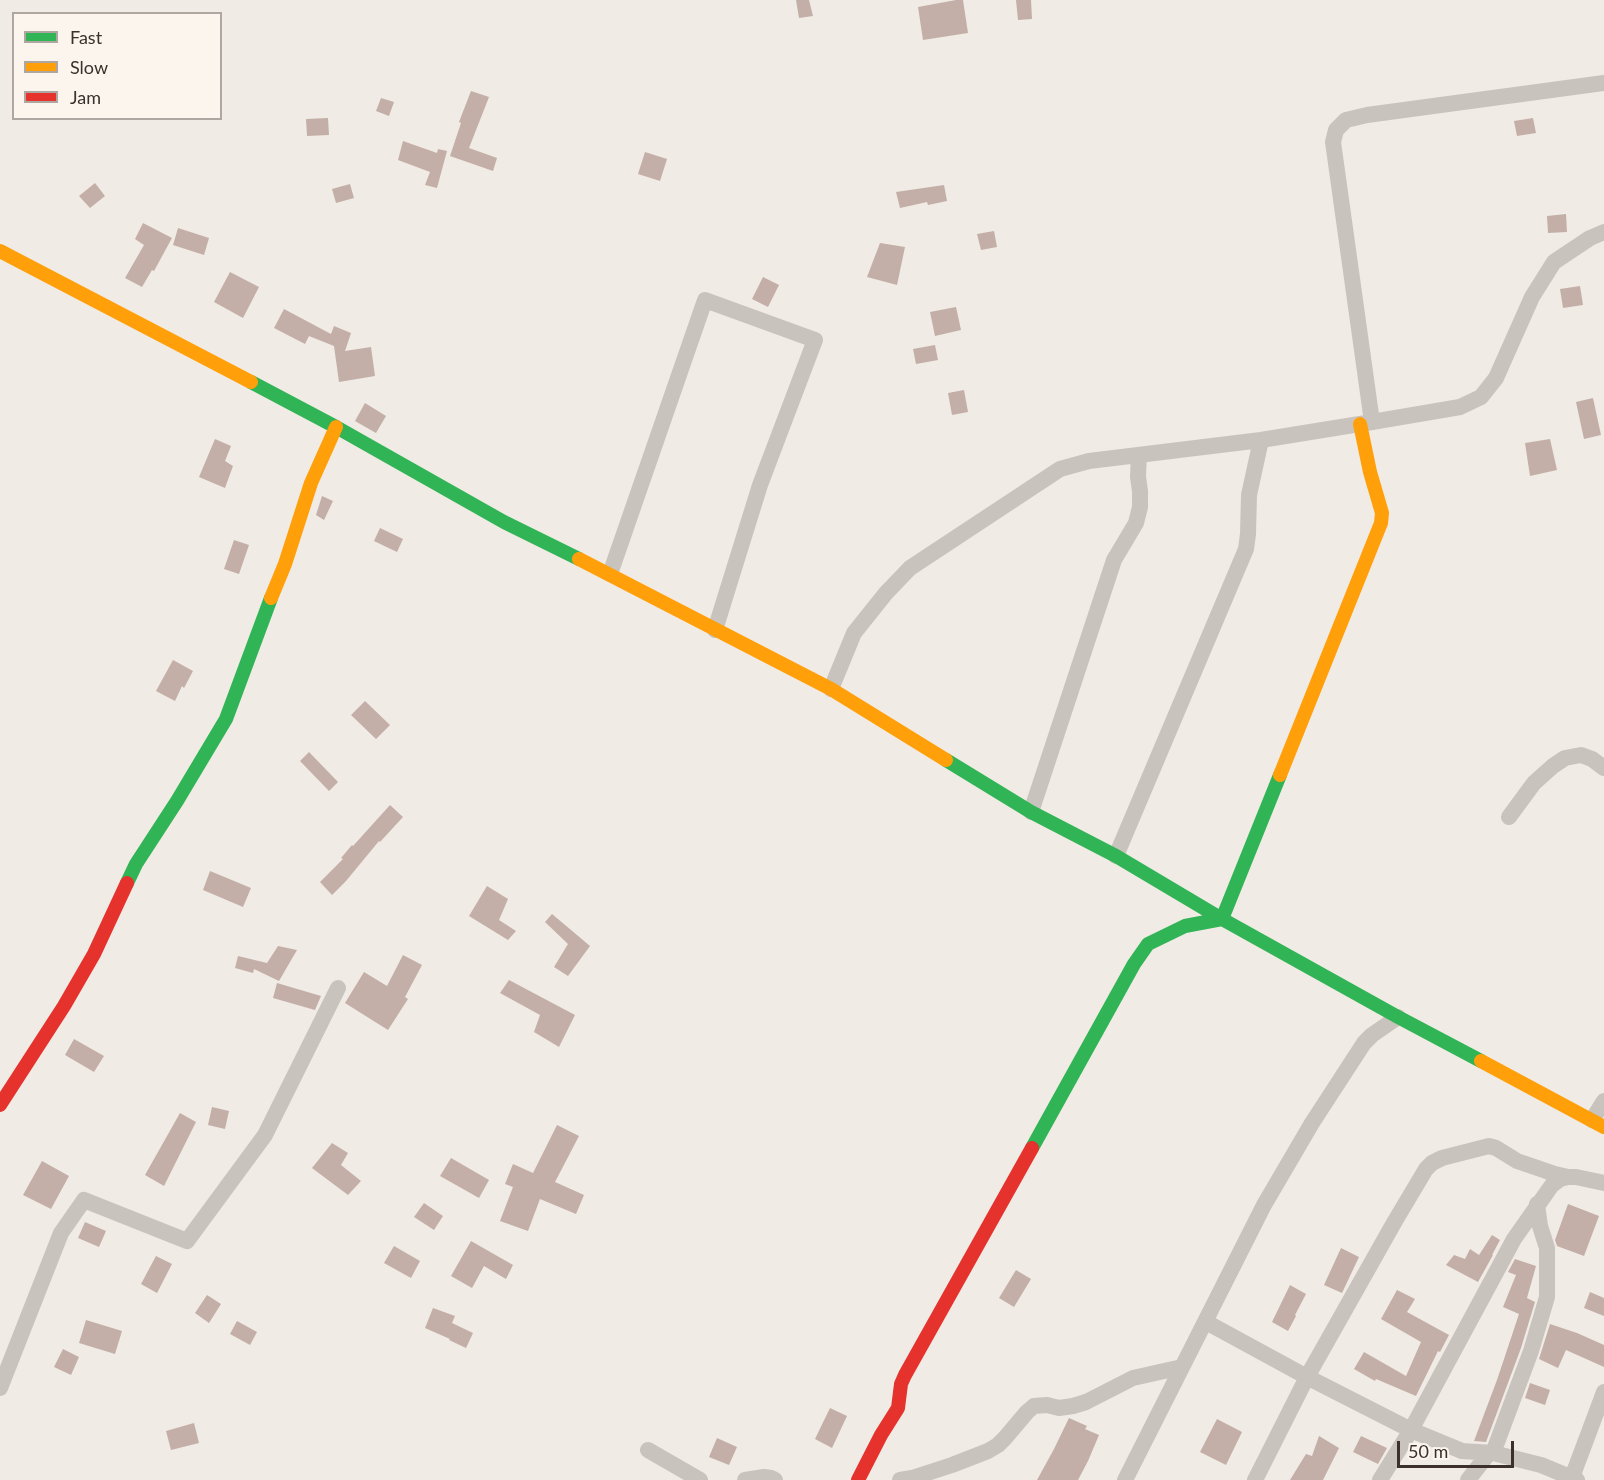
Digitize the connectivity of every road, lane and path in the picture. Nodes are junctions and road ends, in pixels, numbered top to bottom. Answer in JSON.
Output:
{"nodes":[{"id":1,"x":1604,"y":83,"type":"edge"},
{"id":2,"x":1604,"y":232,"type":"edge"},
{"id":3,"x":0,"y":251,"type":"edge"},
{"id":4,"x":1366,"y":423,"type":"junction"},
{"id":5,"x":336,"y":427,"type":"junction"},
{"id":6,"x":1261,"y":440,"type":"junction"},
{"id":7,"x":1138,"y":455,"type":"junction"},
{"id":8,"x":610,"y":574,"type":"junction"},
{"id":9,"x":715,"y":630,"type":"junction"},
{"id":10,"x":831,"y":689,"type":"junction"},
{"id":11,"x":1604,"y":768,"type":"edge"},
{"id":12,"x":1031,"y":812,"type":"junction"},
{"id":13,"x":1509,"y":817,"type":"dead end"},
{"id":14,"x":1116,"y":856,"type":"junction"},
{"id":15,"x":1222,"y":919,"type":"junction"},
{"id":16,"x":338,"y":988,"type":"dead end"},
{"id":17,"x":1398,"y":1017,"type":"junction"},
{"id":18,"x":1604,"y":1101,"type":"edge"},
{"id":19,"x":0,"y":1105,"type":"edge"},
{"id":20,"x":1598,"y":1123,"type":"edge"},
{"id":21,"x":1568,"y":1177,"type":"junction"},
{"id":22,"x":1604,"y":1183,"type":"edge"},
{"id":23,"x":1537,"y":1204,"type":"junction"},
{"id":24,"x":1206,"y":1322,"type":"junction"},
{"id":25,"x":1182,"y":1367,"type":"junction"},
{"id":26,"x":1307,"y":1377,"type":"junction"},
{"id":27,"x":0,"y":1388,"type":"edge"},
{"id":28,"x":1604,"y":1392,"type":"edge"},
{"id":29,"x":1411,"y":1430,"type":"junction"},
{"id":30,"x":648,"y":1450,"type":"dead end"},
{"id":31,"x":1491,"y":1453,"type":"junction"},
{"id":32,"x":1573,"y":1479,"type":"edge"},
{"id":33,"x":700,"y":1480,"type":"edge"},
{"id":34,"x":745,"y":1480,"type":"edge"},
{"id":35,"x":774,"y":1480,"type":"edge"},
{"id":36,"x":858,"y":1480,"type":"edge"},
{"id":37,"x":900,"y":1480,"type":"edge"},
{"id":38,"x":1125,"y":1480,"type":"edge"},
{"id":39,"x":1255,"y":1480,"type":"edge"},
{"id":40,"x":1380,"y":1480,"type":"edge"},
{"id":41,"x":1468,"y":1480,"type":"edge"}],
"edges":[{"from":1,"to":4,"type":"street"},
{"from":2,"to":4,"type":"street"},
{"from":3,"to":5,"type":"street"},
{"from":4,"to":6,"type":"street"},
{"from":4,"to":15,"type":"street"},
{"from":5,"to":8,"type":"street"},
{"from":5,"to":19,"type":"street"},
{"from":6,"to":7,"type":"street"},
{"from":6,"to":14,"type":"street"},
{"from":7,"to":10,"type":"street"},
{"from":7,"to":12,"type":"street"},
{"from":8,"to":9,"type":"street"},
{"from":8,"to":9,"type":"street"},
{"from":9,"to":10,"type":"street"},
{"from":10,"to":12,"type":"street"},
{"from":11,"to":13,"type":"street"},
{"from":12,"to":14,"type":"street"},
{"from":14,"to":15,"type":"street"},
{"from":15,"to":17,"type":"street"},
{"from":15,"to":36,"type":"street"},
{"from":16,"to":27,"type":"street"},
{"from":17,"to":20,"type":"street"},
{"from":17,"to":24,"type":"street"},
{"from":18,"to":20,"type":"street"},
{"from":21,"to":22,"type":"street"},
{"from":21,"to":23,"type":"street"},
{"from":21,"to":26,"type":"street"},
{"from":23,"to":29,"type":"street"},
{"from":23,"to":31,"type":"street"},
{"from":24,"to":25,"type":"street"},
{"from":24,"to":26,"type":"street"},
{"from":25,"to":37,"type":"street"},
{"from":25,"to":38,"type":"street"},
{"from":26,"to":29,"type":"street"},
{"from":26,"to":39,"type":"street"},
{"from":28,"to":32,"type":"street"},
{"from":29,"to":31,"type":"street"},
{"from":29,"to":40,"type":"street"},
{"from":30,"to":33,"type":"street"},
{"from":31,"to":32,"type":"street"},
{"from":31,"to":41,"type":"street"},
{"from":34,"to":35,"type":"street"}]}
